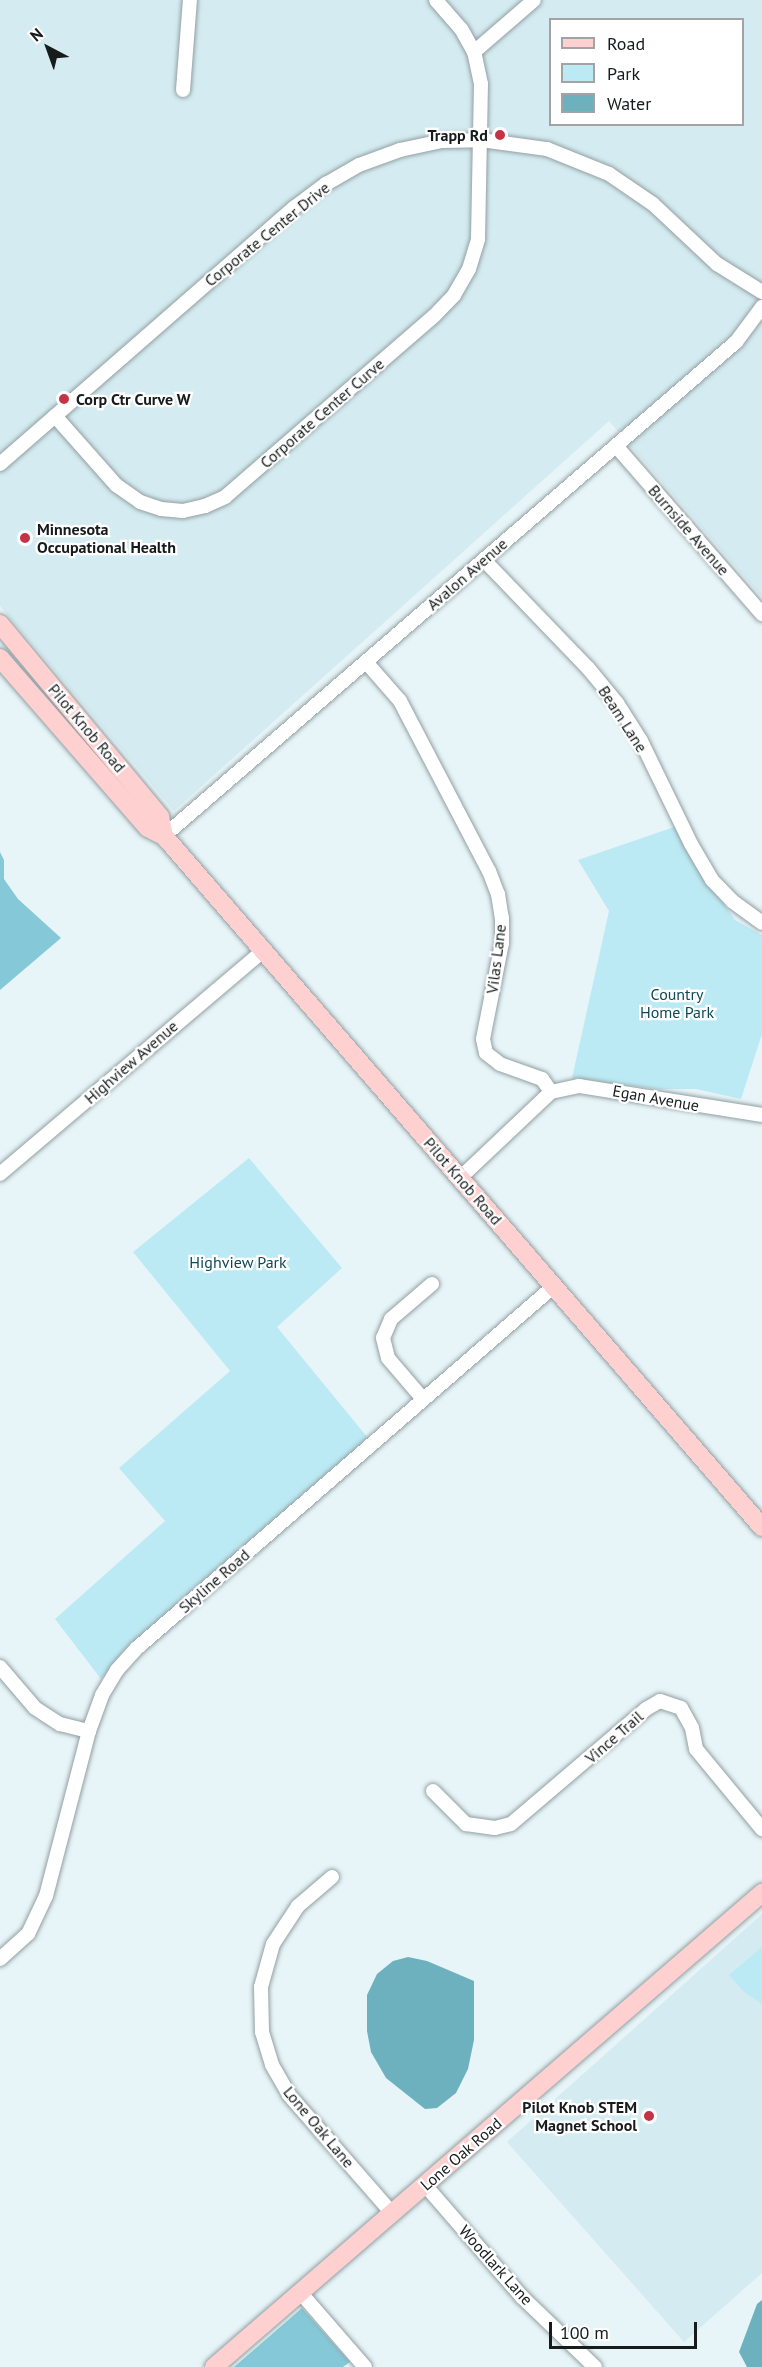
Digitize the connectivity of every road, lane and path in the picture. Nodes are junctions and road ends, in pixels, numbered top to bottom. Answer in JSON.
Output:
{"nodes":[{"id":1,"x":190,"y":0,"type":"edge"},
{"id":2,"x":436,"y":0,"type":"edge"},
{"id":3,"x":534,"y":0,"type":"edge"},
{"id":4,"x":474,"y":52,"type":"junction"},
{"id":5,"x":183,"y":90,"type":"dead end"},
{"id":6,"x":481,"y":140,"type":"junction"},
{"id":7,"x":762,"y":292,"type":"edge"},
{"id":8,"x":762,"y":307,"type":"edge"},
{"id":9,"x":55,"y":416,"type":"junction"},
{"id":10,"x":616,"y":446,"type":"junction"},
{"id":11,"x":0,"y":464,"type":"edge"},
{"id":12,"x":484,"y":560,"type":"junction"},
{"id":13,"x":762,"y":614,"type":"edge"},
{"id":14,"x":0,"y":624,"type":"edge"},
{"id":15,"x":0,"y":658,"type":"edge"},
{"id":16,"x":366,"y":662,"type":"junction"},
{"id":17,"x":112,"y":759,"type":"junction"},
{"id":18,"x":98,"y":772,"type":"junction"},
{"id":19,"x":164,"y":836,"type":"junction"},
{"id":20,"x":762,"y":923,"type":"edge"},
{"id":21,"x":264,"y":951,"type":"junction"},
{"id":22,"x":551,"y":1092,"type":"junction"},
{"id":23,"x":762,"y":1115,"type":"edge"},
{"id":24,"x":0,"y":1174,"type":"edge"},
{"id":25,"x":460,"y":1178,"type":"junction"},
{"id":26,"x":432,"y":1284,"type":"dead end"},
{"id":27,"x":554,"y":1286,"type":"junction"},
{"id":28,"x":423,"y":1399,"type":"junction"},
{"id":29,"x":762,"y":1527,"type":"edge"},
{"id":30,"x":0,"y":1667,"type":"edge"},
{"id":31,"x":89,"y":1731,"type":"junction"},
{"id":32,"x":433,"y":1791,"type":"dead end"},
{"id":33,"x":762,"y":1829,"type":"edge"},
{"id":34,"x":332,"y":1877,"type":"dead end"},
{"id":35,"x":762,"y":1893,"type":"edge"},
{"id":36,"x":0,"y":1959,"type":"edge"},
{"id":37,"x":425,"y":2185,"type":"junction"},
{"id":38,"x":392,"y":2213,"type":"junction"},
{"id":39,"x":300,"y":2292,"type":"junction"},
{"id":40,"x":214,"y":2367,"type":"edge"},
{"id":41,"x":365,"y":2367,"type":"edge"},
{"id":42,"x":595,"y":2367,"type":"edge"}],
"edges":[{"from":1,"to":5,"type":"street"},
{"from":2,"to":4,"type":"street","name":"Corporate Center Curve"},
{"from":3,"to":4,"type":"street"},
{"from":4,"to":6,"type":"street","name":"Corporate Center Curve"},
{"from":6,"to":7,"type":"street","name":"Corporate Center Drive"},
{"from":6,"to":9,"type":"street","name":"Corporate Center Drive"},
{"from":6,"to":9,"type":"street","name":"Corporate Center Curve"},
{"from":8,"to":10,"type":"street","name":"Avalon Avenue"},
{"from":9,"to":11,"type":"street","name":"Corporate Center Drive"},
{"from":10,"to":12,"type":"street","name":"Avalon Avenue"},
{"from":10,"to":13,"type":"street","name":"Burnside Avenue"},
{"from":12,"to":16,"type":"street","name":"Avalon Avenue"},
{"from":12,"to":20,"type":"street","name":"Beam Lane"},
{"from":14,"to":17,"type":"main road","name":"Pilot Knob Road"},
{"from":15,"to":18,"type":"main road","name":"Pilot Knob Road"},
{"from":16,"to":19,"type":"street","name":"Avalon Avenue"},
{"from":16,"to":22,"type":"street","name":"Vilas Lane"},
{"from":17,"to":18,"type":"street"},
{"from":17,"to":19,"type":"main road","name":"Pilot Knob Road"},
{"from":18,"to":19,"type":"main road","name":"Pilot Knob Road"},
{"from":19,"to":21,"type":"main road","name":"Pilot Knob Road"},
{"from":21,"to":24,"type":"street","name":"Highview Avenue"},
{"from":21,"to":25,"type":"main road","name":"Pilot Knob Road"},
{"from":22,"to":23,"type":"street","name":"Egan Avenue"},
{"from":22,"to":25,"type":"street"},
{"from":25,"to":27,"type":"main road","name":"Pilot Knob Road"},
{"from":26,"to":28,"type":"street"},
{"from":27,"to":28,"type":"street","name":"Skyline Road"},
{"from":27,"to":29,"type":"main road","name":"Pilot Knob Road"},
{"from":28,"to":31,"type":"street","name":"Skyline Road"},
{"from":30,"to":31,"type":"street"},
{"from":31,"to":36,"type":"street","name":"Skyline Road"},
{"from":32,"to":33,"type":"street","name":"Vince Trail"},
{"from":34,"to":38,"type":"street","name":"Lone Oak Lane"},
{"from":35,"to":37,"type":"main road","name":"Lone Oak Road"},
{"from":37,"to":38,"type":"main road","name":"Lone Oak Road"},
{"from":37,"to":42,"type":"street","name":"Woodlark Lane"},
{"from":38,"to":39,"type":"main road","name":"Lone Oak Road"},
{"from":39,"to":40,"type":"main road","name":"Lone Oak Road"},
{"from":39,"to":41,"type":"street"}]}
